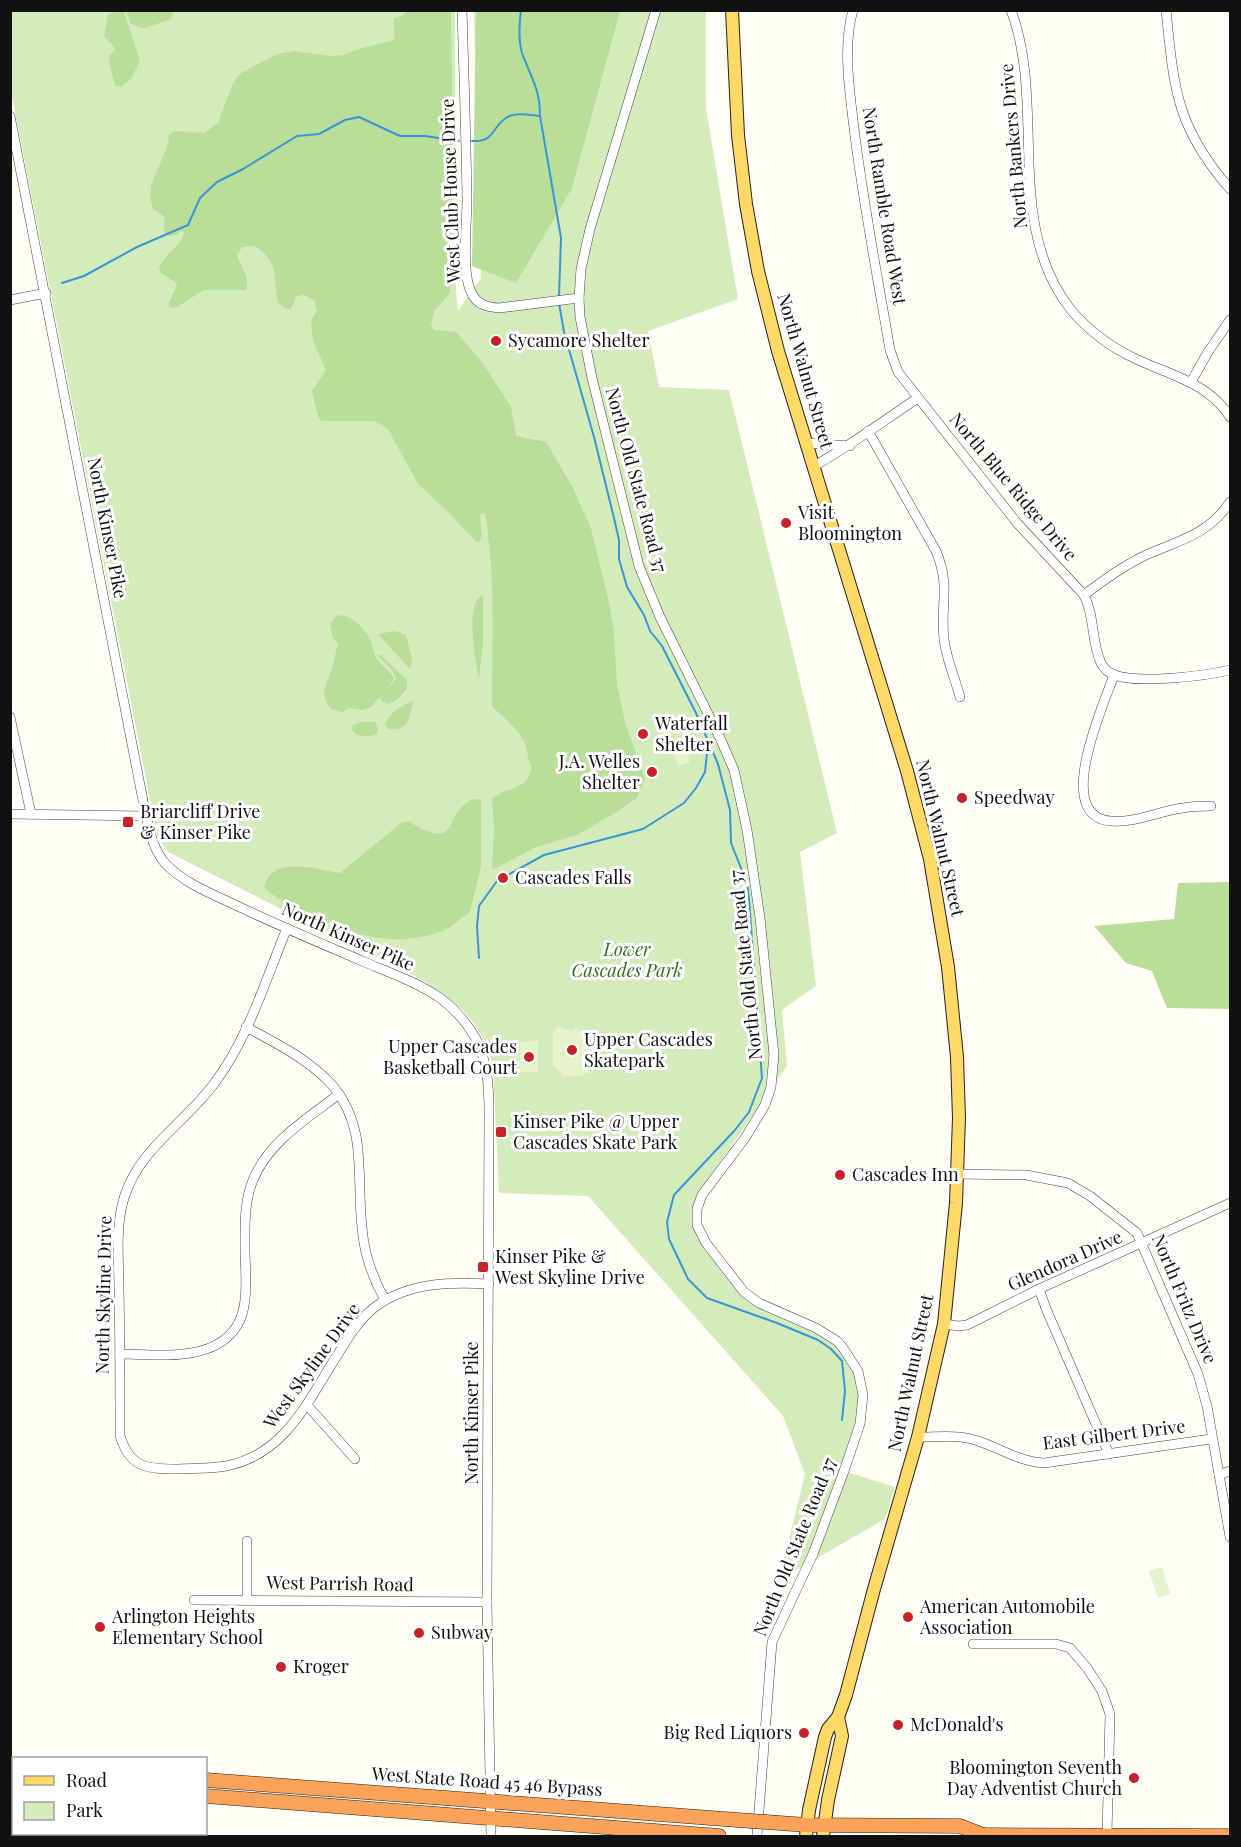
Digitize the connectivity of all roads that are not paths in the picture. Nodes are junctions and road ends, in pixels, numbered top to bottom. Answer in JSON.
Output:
{"nodes":[{"id":1,"x":462,"y":10,"type":"edge"},
{"id":2,"x":656,"y":10,"type":"edge"},
{"id":3,"x":732,"y":10,"type":"edge"},
{"id":4,"x":853,"y":10,"type":"edge"},
{"id":5,"x":1011,"y":10,"type":"edge"},
{"id":6,"x":1166,"y":10,"type":"edge"},
{"id":7,"x":10,"y":116,"type":"edge"},
{"id":8,"x":1230,"y":189,"type":"edge"},
{"id":9,"x":46,"y":293,"type":"junction"},
{"id":10,"x":579,"y":298,"type":"junction"},
{"id":11,"x":10,"y":300,"type":"edge"},
{"id":12,"x":1230,"y":320,"type":"edge"},
{"id":13,"x":1191,"y":382,"type":"junction"},
{"id":14,"x":918,"y":398,"type":"junction"},
{"id":15,"x":1230,"y":417,"type":"edge"},
{"id":16,"x":868,"y":431,"type":"junction"},
{"id":17,"x":806,"y":443,"type":"junction"},
{"id":18,"x":850,"y":446,"type":"junction"},
{"id":19,"x":814,"y":466,"type":"junction"},
{"id":20,"x":1230,"y":502,"type":"edge"},
{"id":21,"x":1084,"y":596,"type":"junction"},
{"id":22,"x":1230,"y":670,"type":"edge"},
{"id":23,"x":1114,"y":675,"type":"junction"},
{"id":24,"x":960,"y":697,"type":"dead end"},
{"id":25,"x":10,"y":717,"type":"edge"},
{"id":26,"x":1211,"y":806,"type":"dead end"},
{"id":27,"x":10,"y":814,"type":"edge"},
{"id":28,"x":31,"y":814,"type":"junction"},
{"id":29,"x":146,"y":816,"type":"junction"},
{"id":30,"x":287,"y":928,"type":"junction"},
{"id":31,"x":246,"y":1027,"type":"junction"},
{"id":32,"x":339,"y":1094,"type":"junction"},
{"id":33,"x":957,"y":1174,"type":"junction"},
{"id":34,"x":1230,"y":1203,"type":"edge"},
{"id":35,"x":1142,"y":1244,"type":"junction"},
{"id":36,"x":489,"y":1284,"type":"junction"},
{"id":37,"x":1039,"y":1289,"type":"junction"},
{"id":38,"x":385,"y":1300,"type":"junction"},
{"id":39,"x":944,"y":1324,"type":"junction"},
{"id":40,"x":120,"y":1354,"type":"junction"},
{"id":41,"x":307,"y":1405,"type":"junction"},
{"id":42,"x":918,"y":1437,"type":"junction"},
{"id":43,"x":1211,"y":1439,"type":"junction"},
{"id":44,"x":1109,"y":1454,"type":"junction"},
{"id":45,"x":129,"y":1457,"type":"joint"},
{"id":46,"x":355,"y":1459,"type":"dead end"},
{"id":47,"x":1230,"y":1471,"type":"edge"},
{"id":48,"x":1219,"y":1475,"type":"junction"},
{"id":49,"x":1230,"y":1537,"type":"edge"},
{"id":50,"x":248,"y":1541,"type":"dead end"},
{"id":51,"x":248,"y":1599,"type":"junction"},
{"id":52,"x":194,"y":1600,"type":"dead end"},
{"id":53,"x":487,"y":1602,"type":"junction"},
{"id":54,"x":973,"y":1644,"type":"dead end"},
{"id":55,"x":838,"y":1717,"type":"junction"},
{"id":56,"x":207,"y":1780,"type":"edge"},
{"id":57,"x":207,"y":1796,"type":"edge"},
{"id":58,"x":491,"y":1801,"type":"junction"},
{"id":59,"x":492,"y":1817,"type":"junction"},
{"id":60,"x":806,"y":1831,"type":"edge"},
{"id":61,"x":824,"y":1831,"type":"edge"},
{"id":62,"x":1107,"y":1835,"type":"edge"},
{"id":63,"x":491,"y":1836,"type":"edge"},
{"id":64,"x":719,"y":1836,"type":"edge"},
{"id":65,"x":757,"y":1836,"type":"edge"},
{"id":66,"x":981,"y":1836,"type":"edge"},
{"id":67,"x":1230,"y":1836,"type":"edge"}],
"edges":[{"from":1,"to":10,"type":"street","name":"West Club House Drive"},
{"from":2,"to":10,"type":"street","name":"North Old State Road 37"},
{"from":3,"to":17,"type":"main road","name":"North Walnut Street"},
{"from":4,"to":14,"type":"street","name":"North Ramble Road West"},
{"from":5,"to":13,"type":"street","name":"North Bankers Drive"},
{"from":6,"to":8,"type":"street"},
{"from":7,"to":9,"type":"street","name":"North Kinser Pike"},
{"from":9,"to":11,"type":"street"},
{"from":9,"to":29,"type":"street","name":"North Kinser Pike"},
{"from":10,"to":65,"type":"street","name":"North Old State Road 37"},
{"from":12,"to":13,"type":"street"},
{"from":13,"to":15,"type":"street","name":"North Bankers Drive"},
{"from":14,"to":16,"type":"street"},
{"from":14,"to":21,"type":"street","name":"North Blue Ridge Drive"},
{"from":16,"to":18,"type":"street"},
{"from":16,"to":24,"type":"street"},
{"from":17,"to":18,"type":"street"},
{"from":17,"to":19,"type":"main road","name":"North Walnut Street"},
{"from":18,"to":19,"type":"street"},
{"from":19,"to":33,"type":"main road","name":"North Walnut Street"},
{"from":20,"to":21,"type":"street"},
{"from":21,"to":23,"type":"street"},
{"from":22,"to":23,"type":"street"},
{"from":23,"to":26,"type":"street"},
{"from":25,"to":28,"type":"street"},
{"from":27,"to":28,"type":"street"},
{"from":28,"to":29,"type":"street"},
{"from":29,"to":30,"type":"street","name":"North Kinser Pike"},
{"from":30,"to":31,"type":"street","name":"North Skyline Drive"},
{"from":30,"to":36,"type":"street","name":"North Kinser Pike"},
{"from":31,"to":32,"type":"street"},
{"from":31,"to":40,"type":"street","name":"North Skyline Drive"},
{"from":32,"to":38,"type":"street"},
{"from":32,"to":40,"type":"street"},
{"from":33,"to":35,"type":"street","name":"North Fritz Drive"},
{"from":33,"to":39,"type":"main road","name":"North Walnut Street"},
{"from":34,"to":35,"type":"street","name":"Glendora Drive"},
{"from":35,"to":37,"type":"street","name":"Glendora Drive"},
{"from":35,"to":43,"type":"street","name":"North Fritz Drive"},
{"from":36,"to":38,"type":"street","name":"West Skyline Drive"},
{"from":36,"to":53,"type":"street","name":"North Kinser Pike"},
{"from":37,"to":39,"type":"street","name":"Glendora Drive"},
{"from":37,"to":44,"type":"street"},
{"from":38,"to":41,"type":"street","name":"West Skyline Drive"},
{"from":39,"to":42,"type":"main road","name":"North Walnut Street"},
{"from":40,"to":45,"type":"street","name":"North Skyline Drive"},
{"from":41,"to":45,"type":"street","name":"West Skyline Drive"},
{"from":41,"to":46,"type":"street"},
{"from":42,"to":44,"type":"street","name":"East Gilbert Drive"},
{"from":42,"to":55,"type":"main road","name":"North Walnut Street"},
{"from":43,"to":44,"type":"street","name":"East Gilbert Drive"},
{"from":43,"to":48,"type":"street","name":"North Fritz Drive"},
{"from":47,"to":48,"type":"street"},
{"from":48,"to":49,"type":"street","name":"North Fritz Drive"},
{"from":50,"to":51,"type":"street"},
{"from":51,"to":52,"type":"street","name":"West Parrish Road"},
{"from":51,"to":53,"type":"street","name":"West Parrish Road"},
{"from":53,"to":58,"type":"street","name":"North Kinser Pike"},
{"from":54,"to":62,"type":"street"},
{"from":55,"to":60,"type":"main road","name":"North Walnut Street"},
{"from":55,"to":61,"type":"main road","name":"North Walnut Street"},
{"from":56,"to":58,"type":"highway","name":"West State Road 45 46 Bypass"},
{"from":57,"to":59,"type":"highway","name":"West State Road 45 46 Bypass"},
{"from":58,"to":59,"type":"street","name":"North Kinser Pike"},
{"from":58,"to":60,"type":"highway","name":"West State Road 45 46 Bypass","bridge":true},
{"from":59,"to":63,"type":"street","name":"North Kinser Pike"},
{"from":59,"to":64,"type":"highway","name":"West State Road 45 46 Bypass"},
{"from":60,"to":61,"type":"highway","name":"West State Road 45 46 Bypass"},
{"from":61,"to":66,"type":"highway","name":"West State Road 45 46 Bypass"},
{"from":62,"to":66,"type":"highway","name":"West State Road 45 46 Bypass"},
{"from":62,"to":67,"type":"highway","name":"West State Road 45 46 Bypass"}]}
